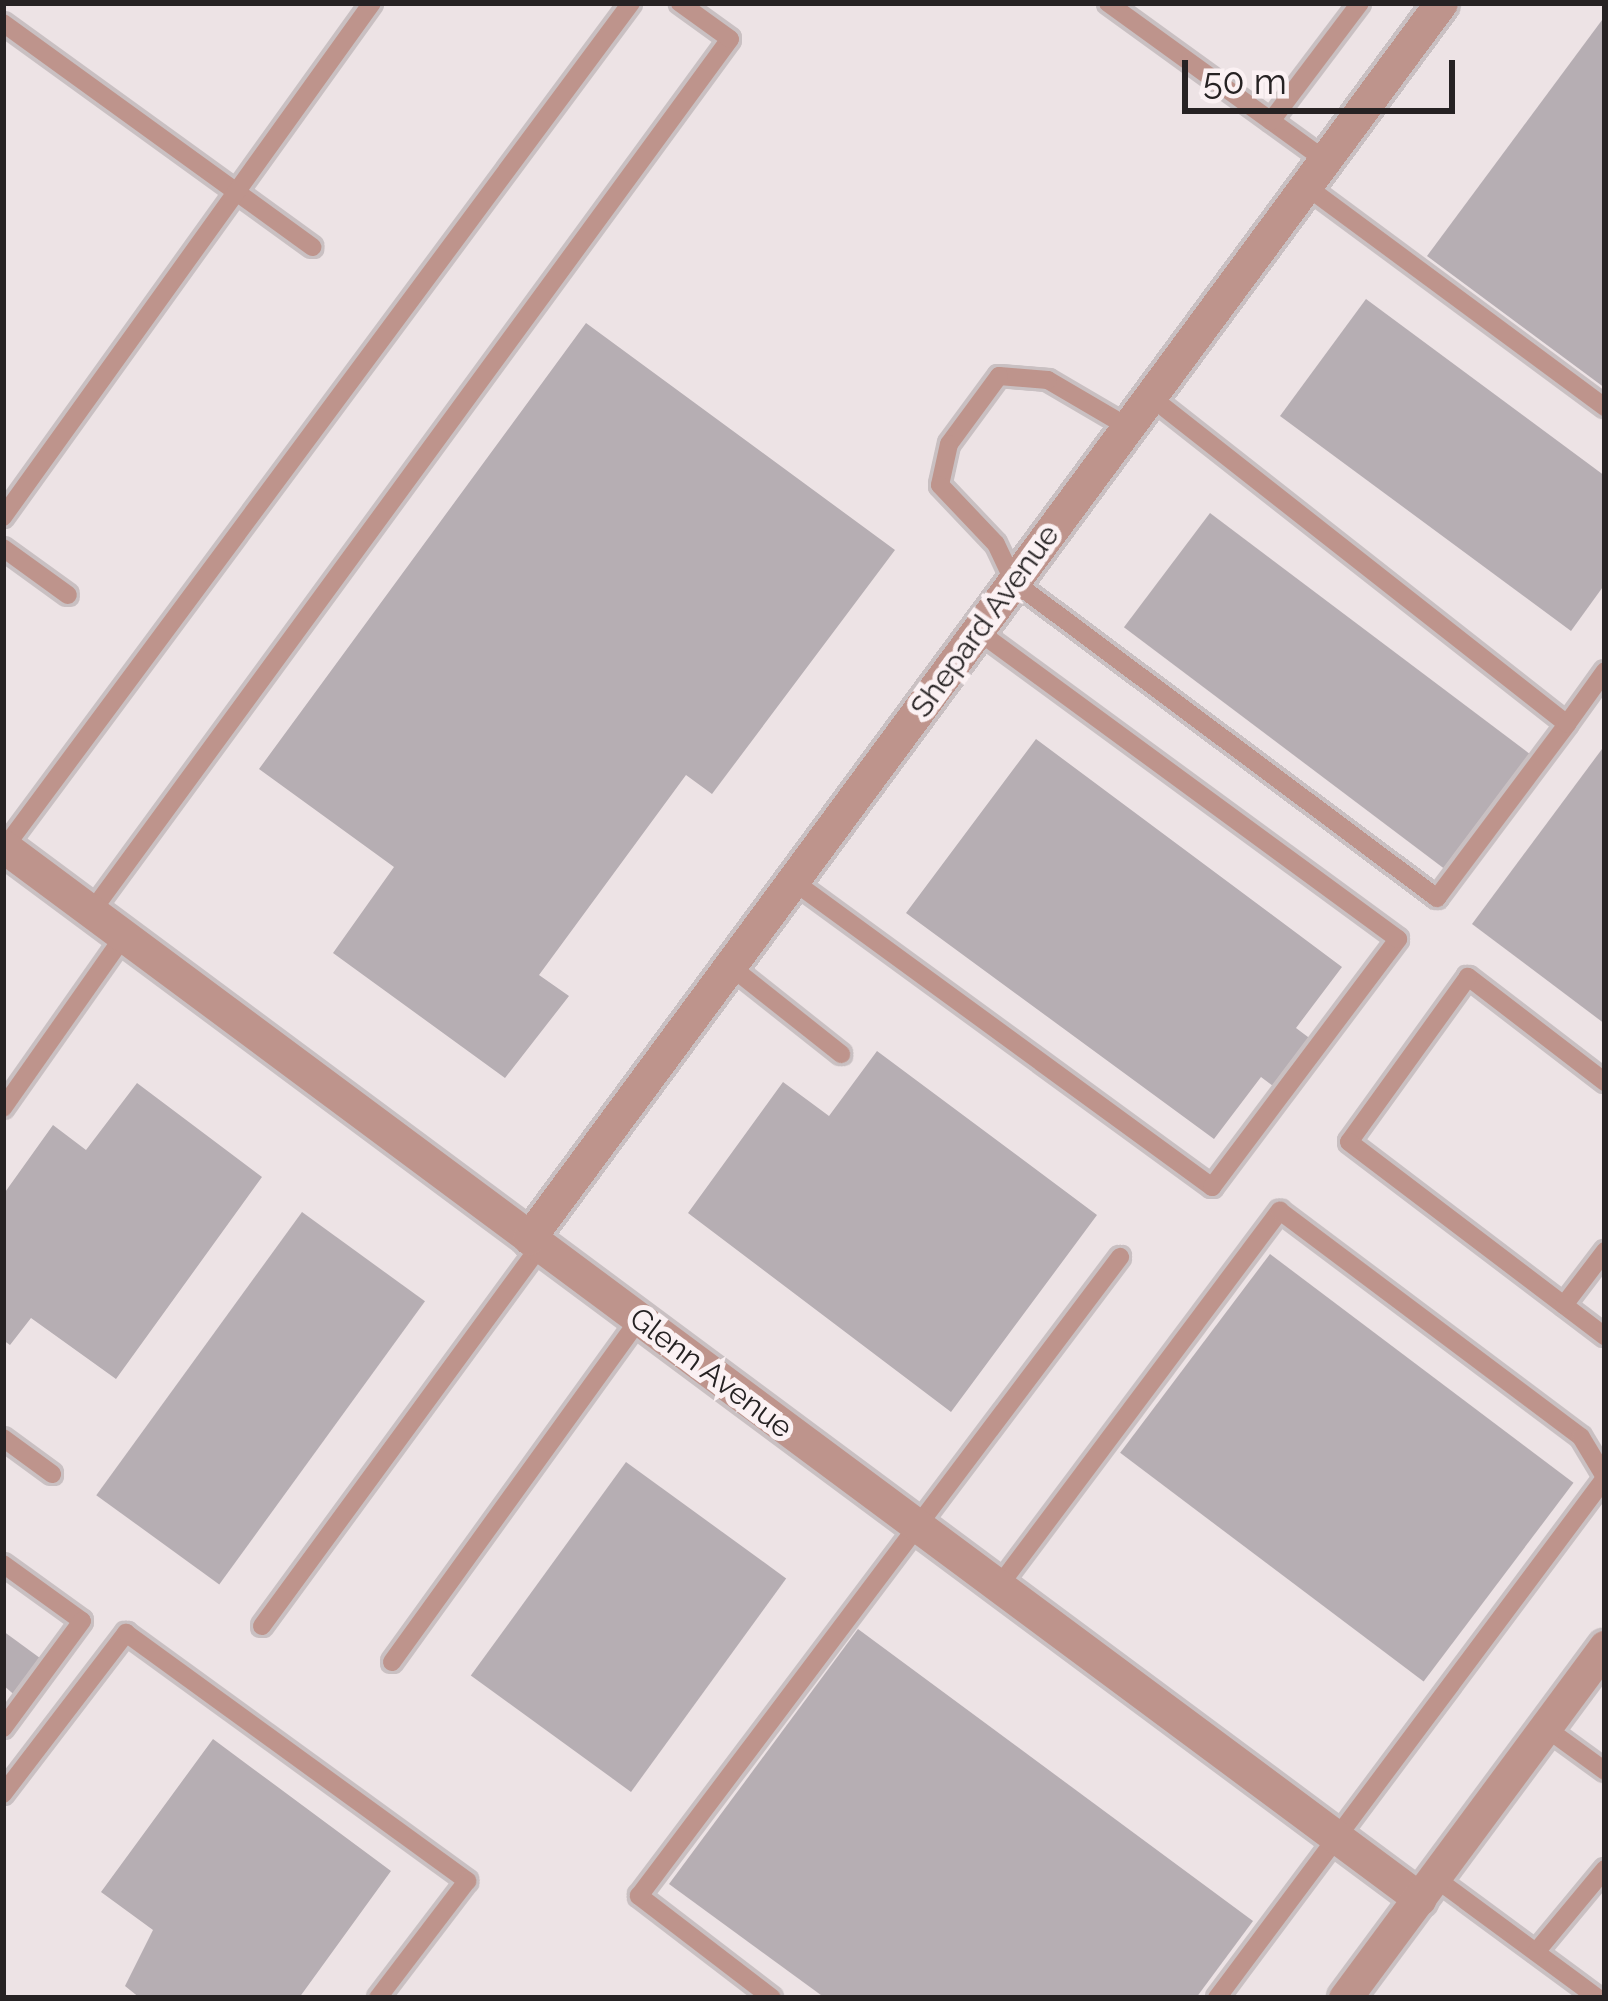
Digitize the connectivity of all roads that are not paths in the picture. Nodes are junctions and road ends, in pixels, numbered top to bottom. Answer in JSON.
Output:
{"nodes":[{"id":1,"x":373,"y":3,"type":"edge"},
{"id":2,"x":631,"y":3,"type":"edge"},
{"id":3,"x":680,"y":3,"type":"edge"},
{"id":4,"x":1108,"y":3,"type":"edge"},
{"id":5,"x":1360,"y":3,"type":"edge"},
{"id":6,"x":1441,"y":3,"type":"edge"},
{"id":7,"x":3,"y":23,"type":"edge"},
{"id":8,"x":1271,"y":121,"type":"junction"},
{"id":9,"x":1316,"y":173,"type":"junction"},
{"id":10,"x":240,"y":195,"type":"junction"},
{"id":11,"x":312,"y":247,"type":"dead end"},
{"id":12,"x":1151,"y":397,"type":"junction"},
{"id":13,"x":1605,"y":406,"type":"edge"},
{"id":14,"x":1128,"y":427,"type":"junction"},
{"id":15,"x":3,"y":517,"type":"edge"},
{"id":16,"x":3,"y":548,"type":"edge"},
{"id":17,"x":1014,"y":582,"type":"junction"},
{"id":18,"x":68,"y":595,"type":"dead end"},
{"id":19,"x":978,"y":631,"type":"junction"},
{"id":20,"x":1605,"y":670,"type":"edge"},
{"id":21,"x":1567,"y":724,"type":"junction"},
{"id":22,"x":4,"y":846,"type":"edge"},
{"id":23,"x":793,"y":881,"type":"junction"},
{"id":24,"x":92,"y":911,"type":"junction"},
{"id":25,"x":124,"y":936,"type":"junction"},
{"id":26,"x":730,"y":966,"type":"junction"},
{"id":27,"x":842,"y":1054,"type":"dead end"},
{"id":28,"x":1605,"y":1082,"type":"edge"},
{"id":29,"x":3,"y":1108,"type":"edge"},
{"id":30,"x":535,"y":1242,"type":"junction"},
{"id":31,"x":1605,"y":1251,"type":"edge"},
{"id":32,"x":1120,"y":1257,"type":"dead end"},
{"id":33,"x":1564,"y":1305,"type":"junction"},
{"id":34,"x":639,"y":1320,"type":"junction"},
{"id":35,"x":1605,"y":1336,"type":"edge"},
{"id":36,"x":3,"y":1438,"type":"edge"},
{"id":37,"x":52,"y":1474,"type":"dead end"},
{"id":38,"x":1605,"y":1478,"type":"edge"},
{"id":39,"x":914,"y":1524,"type":"junction"},
{"id":40,"x":3,"y":1564,"type":"edge"},
{"id":41,"x":999,"y":1586,"type":"junction"},
{"id":42,"x":262,"y":1626,"type":"dead end"},
{"id":43,"x":1605,"y":1647,"type":"edge"},
{"id":44,"x":392,"y":1662,"type":"dead end"},
{"id":45,"x":3,"y":1728,"type":"edge"},
{"id":46,"x":1546,"y":1728,"type":"junction"},
{"id":47,"x":1605,"y":1771,"type":"edge"},
{"id":48,"x":3,"y":1794,"type":"edge"},
{"id":49,"x":1335,"y":1835,"type":"junction"},
{"id":50,"x":1605,"y":1869,"type":"edge"},
{"id":51,"x":1427,"y":1888,"type":"junction"},
{"id":52,"x":1536,"y":1952,"type":"junction"},
{"id":53,"x":378,"y":1998,"type":"edge"},
{"id":54,"x":772,"y":1998,"type":"edge"},
{"id":55,"x":1216,"y":1998,"type":"edge"},
{"id":56,"x":1345,"y":1998,"type":"edge"},
{"id":57,"x":1598,"y":1998,"type":"edge"}],
"edges":[{"from":1,"to":10,"type":"lane"},
{"from":2,"to":22,"type":"lane"},
{"from":3,"to":24,"type":"lane"},
{"from":4,"to":8,"type":"lane"},
{"from":5,"to":8,"type":"lane"},
{"from":6,"to":9,"type":"street","name":"Shepard Avenue"},
{"from":7,"to":10,"type":"lane"},
{"from":8,"to":9,"type":"lane"},
{"from":9,"to":12,"type":"street","name":"Shepard Avenue"},
{"from":9,"to":13,"type":"lane"},
{"from":10,"to":11,"type":"lane"},
{"from":10,"to":15,"type":"lane"},
{"from":12,"to":14,"type":"street","name":"Shepard Avenue"},
{"from":12,"to":21,"type":"lane"},
{"from":14,"to":17,"type":"street","name":"Shepard Avenue"},
{"from":14,"to":17,"type":"lane"},
{"from":16,"to":18,"type":"lane"},
{"from":17,"to":19,"type":"street","name":"Shepard Avenue"},
{"from":17,"to":21,"type":"lane"},
{"from":19,"to":23,"type":"street","name":"Shepard Avenue"},
{"from":19,"to":23,"type":"lane"},
{"from":20,"to":21,"type":"lane"},
{"from":22,"to":24,"type":"street","name":"Glenn Avenue"},
{"from":23,"to":26,"type":"street","name":"Shepard Avenue"},
{"from":24,"to":25,"type":"street","name":"Glenn Avenue"},
{"from":25,"to":29,"type":"lane"},
{"from":25,"to":30,"type":"street","name":"Glenn Avenue"},
{"from":26,"to":27,"type":"lane"},
{"from":26,"to":30,"type":"street","name":"Shepard Avenue"},
{"from":28,"to":33,"type":"lane"},
{"from":30,"to":34,"type":"street","name":"Glenn Avenue"},
{"from":30,"to":42,"type":"lane"},
{"from":31,"to":33,"type":"lane"},
{"from":32,"to":39,"type":"lane"},
{"from":33,"to":35,"type":"lane"},
{"from":34,"to":39,"type":"street","name":"Glenn Avenue"},
{"from":34,"to":44,"type":"lane"},
{"from":36,"to":37,"type":"lane"},
{"from":38,"to":41,"type":"lane"},
{"from":38,"to":49,"type":"lane"},
{"from":39,"to":41,"type":"street","name":"Glenn Avenue"},
{"from":39,"to":54,"type":"lane"},
{"from":40,"to":45,"type":"lane"},
{"from":41,"to":49,"type":"street","name":"Glenn Avenue"},
{"from":43,"to":46,"type":"street"},
{"from":46,"to":47,"type":"lane"},
{"from":46,"to":51,"type":"street"},
{"from":48,"to":53,"type":"lane"},
{"from":49,"to":51,"type":"street","name":"Glenn Avenue"},
{"from":49,"to":55,"type":"lane"},
{"from":50,"to":52,"type":"lane"},
{"from":51,"to":52,"type":"lane"},
{"from":51,"to":56,"type":"street"},
{"from":52,"to":57,"type":"lane"}]}
